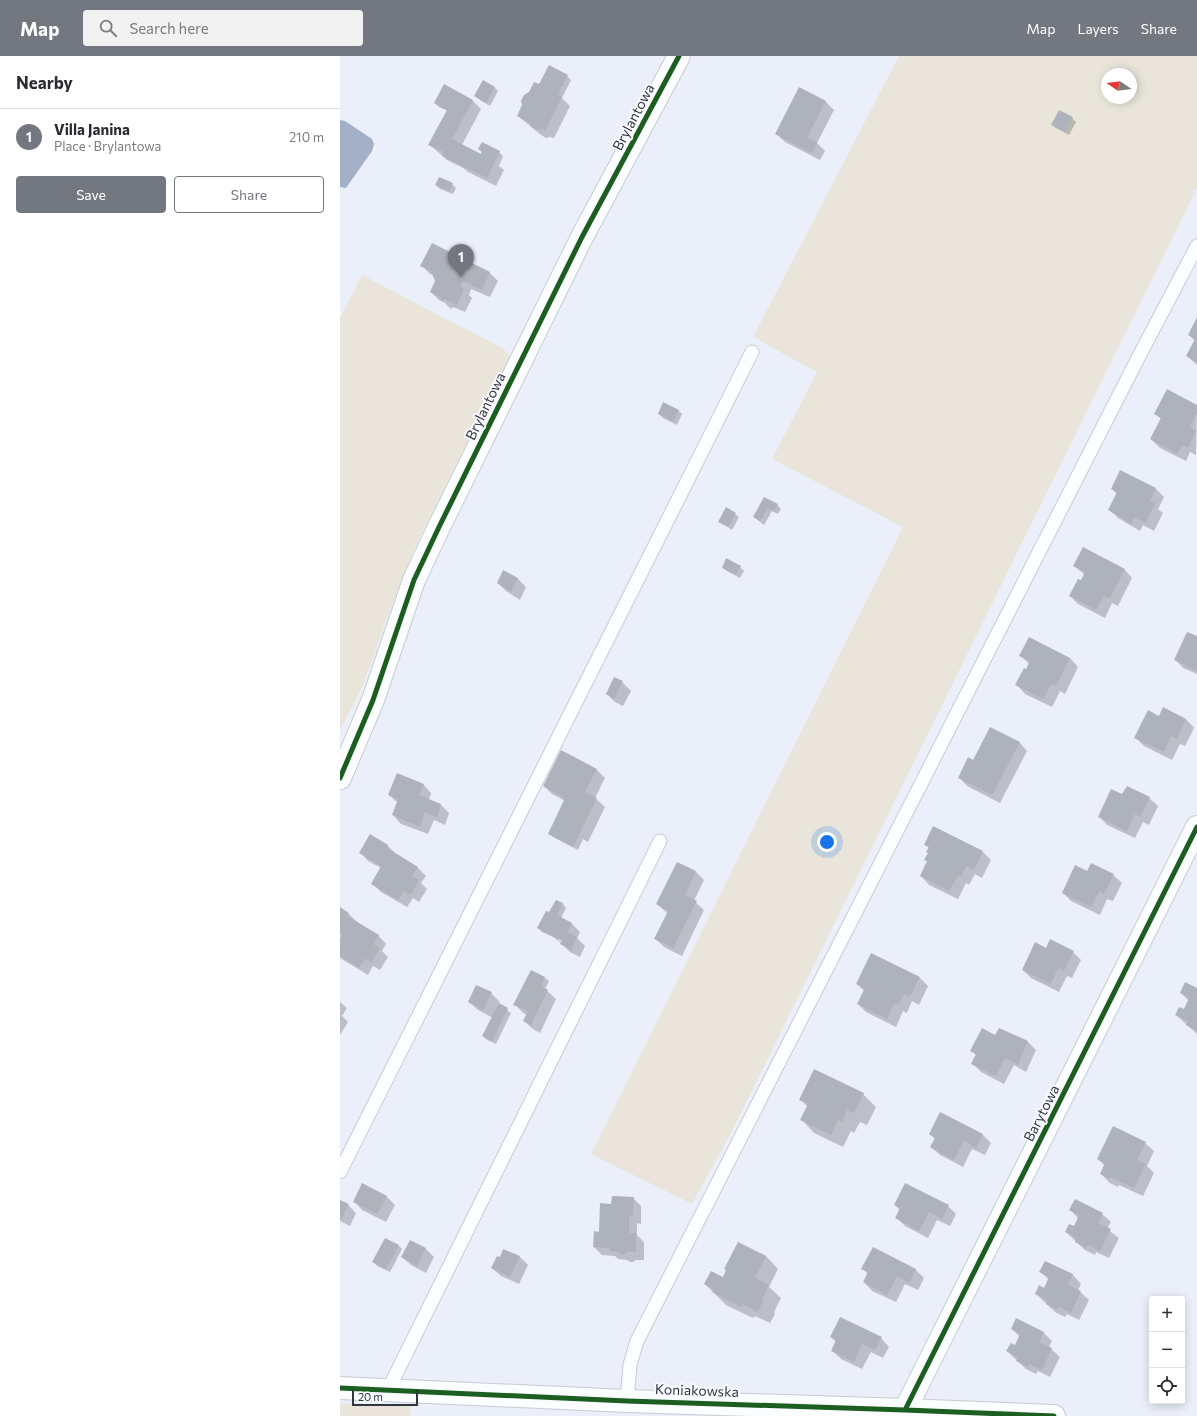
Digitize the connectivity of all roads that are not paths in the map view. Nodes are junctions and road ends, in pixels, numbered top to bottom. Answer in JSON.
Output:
{"nodes":[{"id":1,"x":679,"y":56,"type":"edge"},
{"id":2,"x":1197,"y":246,"type":"edge"},
{"id":3,"x":752,"y":352,"type":"dead end"},
{"id":4,"x":340,"y":778,"type":"edge"},
{"id":5,"x":1197,"y":827,"type":"edge"},
{"id":6,"x":660,"y":841,"type":"dead end"},
{"id":7,"x":340,"y":1172,"type":"edge"},
{"id":8,"x":340,"y":1388,"type":"edge"},
{"id":9,"x":388,"y":1390,"type":"junction"},
{"id":10,"x":627,"y":1401,"type":"junction"},
{"id":11,"x":667,"y":1409,"type":"edge"},
{"id":12,"x":906,"y":1410,"type":"junction"},
{"id":13,"x":1054,"y":1416,"type":"edge"}],
"edges":[{"from":1,"to":4,"type":"street","name":"Brylantowa"},
{"from":2,"to":10,"type":"lane"},
{"from":3,"to":7,"type":"lane"},
{"from":5,"to":12,"type":"street","name":"Barytowa"},
{"from":6,"to":9,"type":"lane"},
{"from":8,"to":9,"type":"street","name":"Koniakowska"},
{"from":9,"to":10,"type":"street","name":"Koniakowska"},
{"from":10,"to":11,"type":"street","name":"Koniakowska"},
{"from":11,"to":12,"type":"street","name":"Koniakowska"},
{"from":12,"to":13,"type":"street","name":"Koniakowska"}]}
